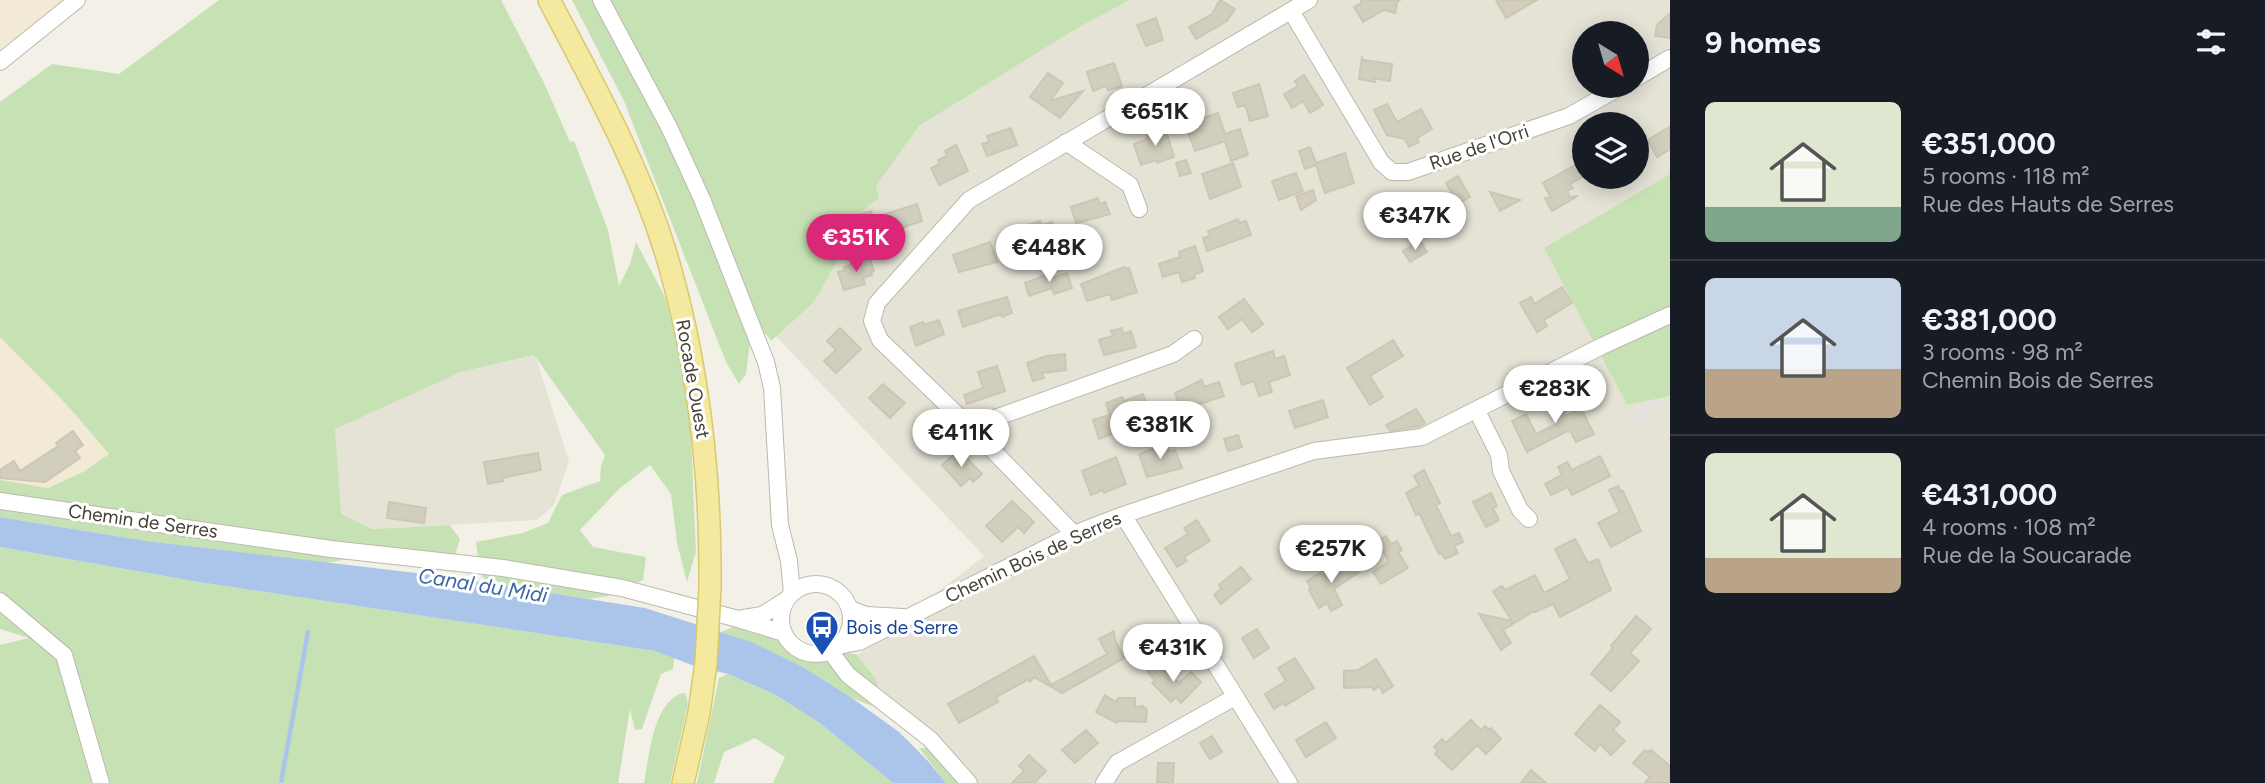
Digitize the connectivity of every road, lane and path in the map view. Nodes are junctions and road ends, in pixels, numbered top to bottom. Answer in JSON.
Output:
{"nodes":[{"id":1,"x":77,"y":0,"type":"edge"},
{"id":2,"x":549,"y":0,"type":"edge"},
{"id":3,"x":601,"y":0,"type":"edge"},
{"id":4,"x":1309,"y":0,"type":"edge"},
{"id":5,"x":1292,"y":10,"type":"junction"},
{"id":6,"x":1670,"y":58,"type":"edge"},
{"id":7,"x":0,"y":62,"type":"edge"},
{"id":8,"x":1649,"y":70,"type":"edge"},
{"id":9,"x":1601,"y":98,"type":"edge"},
{"id":10,"x":1066,"y":142,"type":"junction"},
{"id":11,"x":1139,"y":209,"type":"dead end"},
{"id":12,"x":1670,"y":315,"type":"edge"},
{"id":13,"x":1194,"y":339,"type":"dead end"},
{"id":14,"x":1477,"y":411,"type":"junction"},
{"id":15,"x":970,"y":426,"type":"junction"},
{"id":16,"x":0,"y":501,"type":"edge"},
{"id":17,"x":1123,"y":514,"type":"junction"},
{"id":18,"x":1529,"y":519,"type":"dead end"},
{"id":19,"x":1074,"y":534,"type":"junction"},
{"id":20,"x":789,"y":561,"type":"junction"},
{"id":21,"x":820,"y":583,"type":"junction"},
{"id":22,"x":789,"y":597,"type":"junction"},
{"id":23,"x":0,"y":601,"type":"edge"},
{"id":24,"x":850,"y":609,"type":"junction"},
{"id":25,"x":906,"y":617,"type":"junction"},
{"id":26,"x":738,"y":619,"type":"junction"},
{"id":27,"x":784,"y":632,"type":"junction"},
{"id":28,"x":834,"y":649,"type":"junction"},
{"id":29,"x":1235,"y":697,"type":"junction"},
{"id":30,"x":101,"y":783,"type":"edge"},
{"id":31,"x":683,"y":783,"type":"edge"},
{"id":32,"x":970,"y":783,"type":"edge"},
{"id":33,"x":1104,"y":783,"type":"edge"},
{"id":34,"x":1289,"y":783,"type":"edge"}],
"edges":[{"from":1,"to":7,"type":"street"},
{"from":2,"to":31,"type":"main road","name":"Rocade Ouest","bridge":true},
{"from":3,"to":20,"type":"street"},
{"from":4,"to":5,"type":"street"},
{"from":5,"to":9,"type":"street","name":"Rue de l'Orri"},
{"from":5,"to":10,"type":"street"},
{"from":6,"to":8,"type":"street"},
{"from":10,"to":11,"type":"street"},
{"from":10,"to":15,"type":"street"},
{"from":12,"to":14,"type":"street","name":"Chemin Bois de Serres"},
{"from":13,"to":15,"type":"street"},
{"from":14,"to":17,"type":"street","name":"Chemin Bois de Serres"},
{"from":14,"to":18,"type":"street"},
{"from":15,"to":19,"type":"street"},
{"from":16,"to":26,"type":"street","name":"Chemin de Serres"},
{"from":17,"to":19,"type":"street","name":"Chemin Bois de Serres"},
{"from":17,"to":29,"type":"street"},
{"from":19,"to":25,"type":"street","name":"Chemin Bois de Serres"},
{"from":20,"to":21,"type":"street"},
{"from":20,"to":22,"type":"street"},
{"from":21,"to":22,"type":"street"},
{"from":21,"to":24,"type":"street"},
{"from":22,"to":26,"type":"street"},
{"from":22,"to":27,"type":"street"},
{"from":23,"to":30,"type":"street"},
{"from":24,"to":25,"type":"street","name":"Chemin Bois de Serres"},
{"from":24,"to":28,"type":"street"},
{"from":25,"to":28,"type":"street","name":"Chemin Bois de Serres"},
{"from":26,"to":27,"type":"street"},
{"from":27,"to":28,"type":"street"},
{"from":28,"to":32,"type":"street"},
{"from":29,"to":33,"type":"street"},
{"from":29,"to":34,"type":"street"}]}
